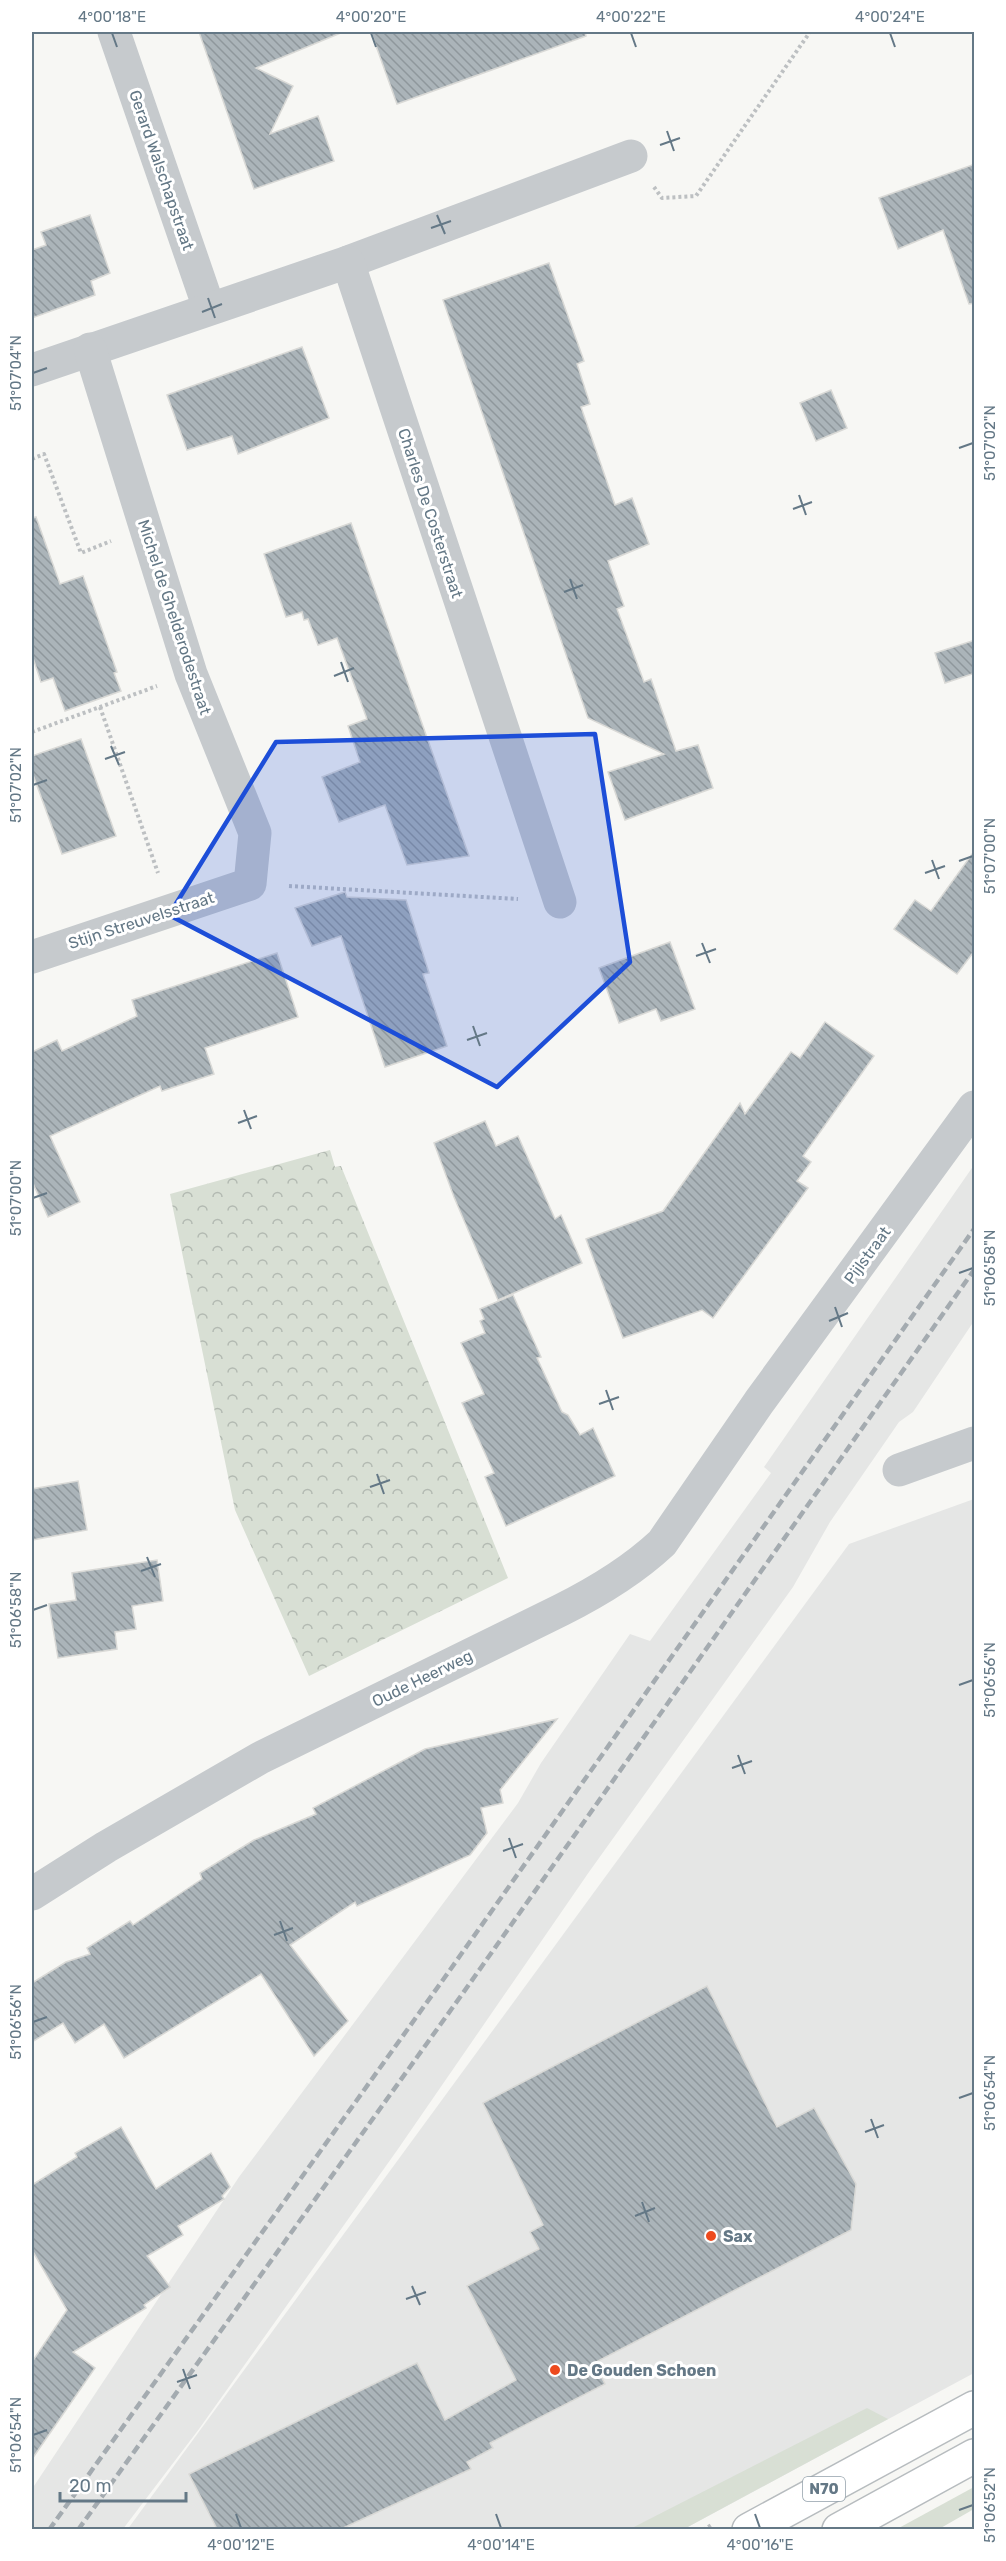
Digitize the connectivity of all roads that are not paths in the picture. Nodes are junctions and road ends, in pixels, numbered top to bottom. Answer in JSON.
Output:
{"nodes":[{"id":1,"x":114,"y":32,"type":"edge"},
{"id":2,"x":631,"y":156,"type":"road end"},
{"id":3,"x":348,"y":262,"type":"junction"},
{"id":4,"x":209,"y":308,"type":"junction"},
{"id":5,"x":90,"y":349,"type":"junction"},
{"id":6,"x":32,"y":370,"type":"edge"},
{"id":7,"x":250,"y":884,"type":"joint"},
{"id":8,"x":561,"y":902,"type":"road end"},
{"id":9,"x":32,"y":957,"type":"edge"},
{"id":10,"x":975,"y":1107,"type":"edge"},
{"id":11,"x":759,"y":1402,"type":"joint"},
{"id":12,"x":975,"y":1443,"type":"edge"},
{"id":13,"x":899,"y":1470,"type":"dead end"},
{"id":14,"x":32,"y":1894,"type":"edge"},
{"id":15,"x":975,"y":2408,"type":"edge"},
{"id":16,"x":975,"y":2456,"type":"edge"},
{"id":17,"x":749,"y":2529,"type":"edge"},
{"id":18,"x":839,"y":2529,"type":"edge"}],
"edges":[{"from":1,"to":4,"type":"street","name":"Gerard Walschapstraat"},
{"from":2,"to":3,"type":"street"},
{"from":3,"to":4,"type":"street"},
{"from":3,"to":8,"type":"street","name":"Charles De Costerstraat"},
{"from":4,"to":5,"type":"street"},
{"from":5,"to":6,"type":"street"},
{"from":5,"to":7,"type":"street","name":"Michel de Ghelderodestraat"},
{"from":7,"to":9,"type":"street","name":"Stijn Streuvelsstraat"},
{"from":10,"to":11,"type":"street","name":"Pijlstraat"},
{"from":11,"to":14,"type":"street","name":"Oude Heerweg"},
{"from":12,"to":13,"type":"street"},
{"from":15,"to":17,"type":"main road","number":"N70"},
{"from":16,"to":18,"type":"main road","number":"N70"}]}
